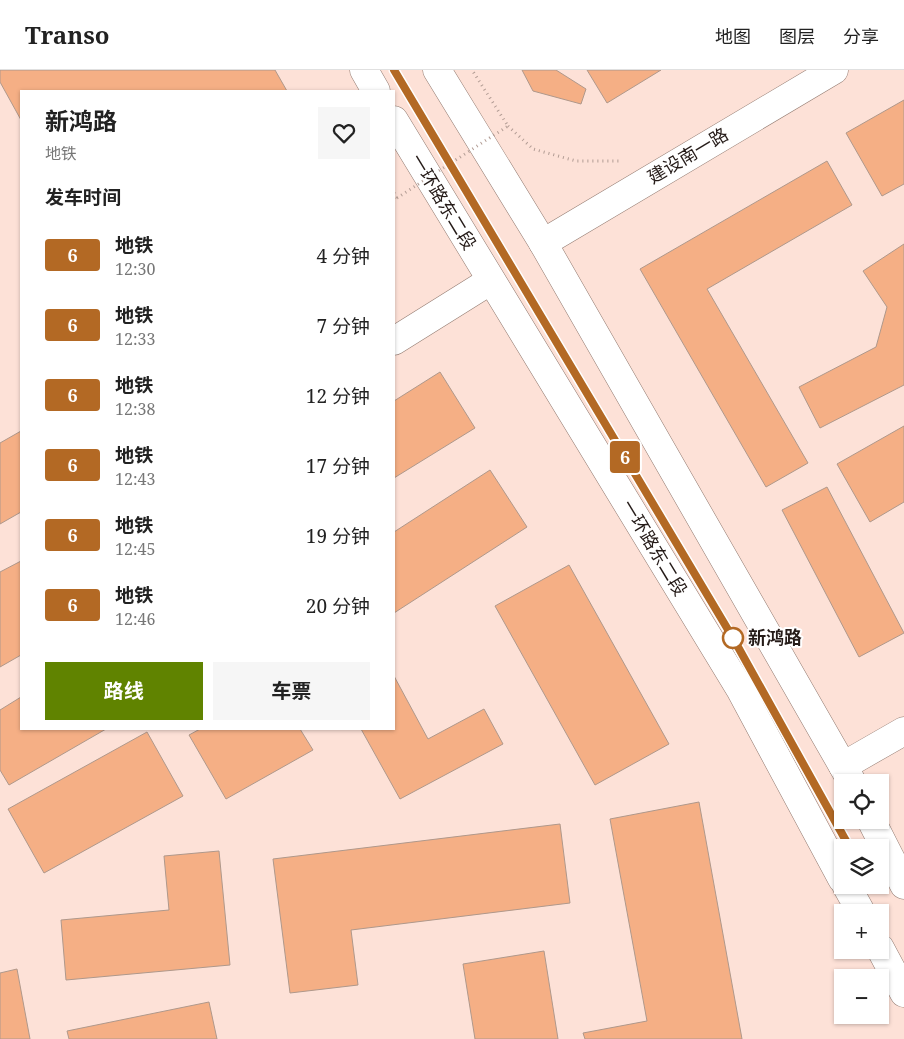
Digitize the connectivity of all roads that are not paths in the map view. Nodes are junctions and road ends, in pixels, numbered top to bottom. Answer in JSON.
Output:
{"nodes":[{"id":1,"x":364,"y":70,"type":"edge"},
{"id":2,"x":437,"y":70,"type":"edge"},
{"id":3,"x":834,"y":70,"type":"edge"},
{"id":4,"x":375,"y":90,"type":"edge"},
{"id":5,"x":395,"y":122,"type":"edge"},
{"id":6,"x":543,"y":243,"type":"junction"},
{"id":7,"x":490,"y":281,"type":"junction"},
{"id":8,"x":395,"y":340,"type":"edge"},
{"id":9,"x":904,"y":731,"type":"edge"},
{"id":10,"x":848,"y":774,"type":"edge"},
{"id":11,"x":876,"y":829,"type":"edge"},
{"id":12,"x":834,"y":864,"type":"edge"},
{"id":13,"x":904,"y":885,"type":"edge"},
{"id":14,"x":886,"y":959,"type":"edge"},
{"id":15,"x":904,"y":993,"type":"edge"}],
"edges":[{"from":1,"to":4,"type":"main road"},
{"from":2,"to":6,"type":"main road"},
{"from":3,"to":6,"type":"main road","name":"建设南一路"},
{"from":5,"to":7,"type":"main road","name":"一环路东二段"},
{"from":6,"to":10,"type":"main road"},
{"from":7,"to":8,"type":"main road"},
{"from":7,"to":12,"type":"main road","name":"一环路东二段"},
{"from":9,"to":10,"type":"main road"},
{"from":11,"to":13,"type":"main road"},
{"from":14,"to":15,"type":"main road"}]}
